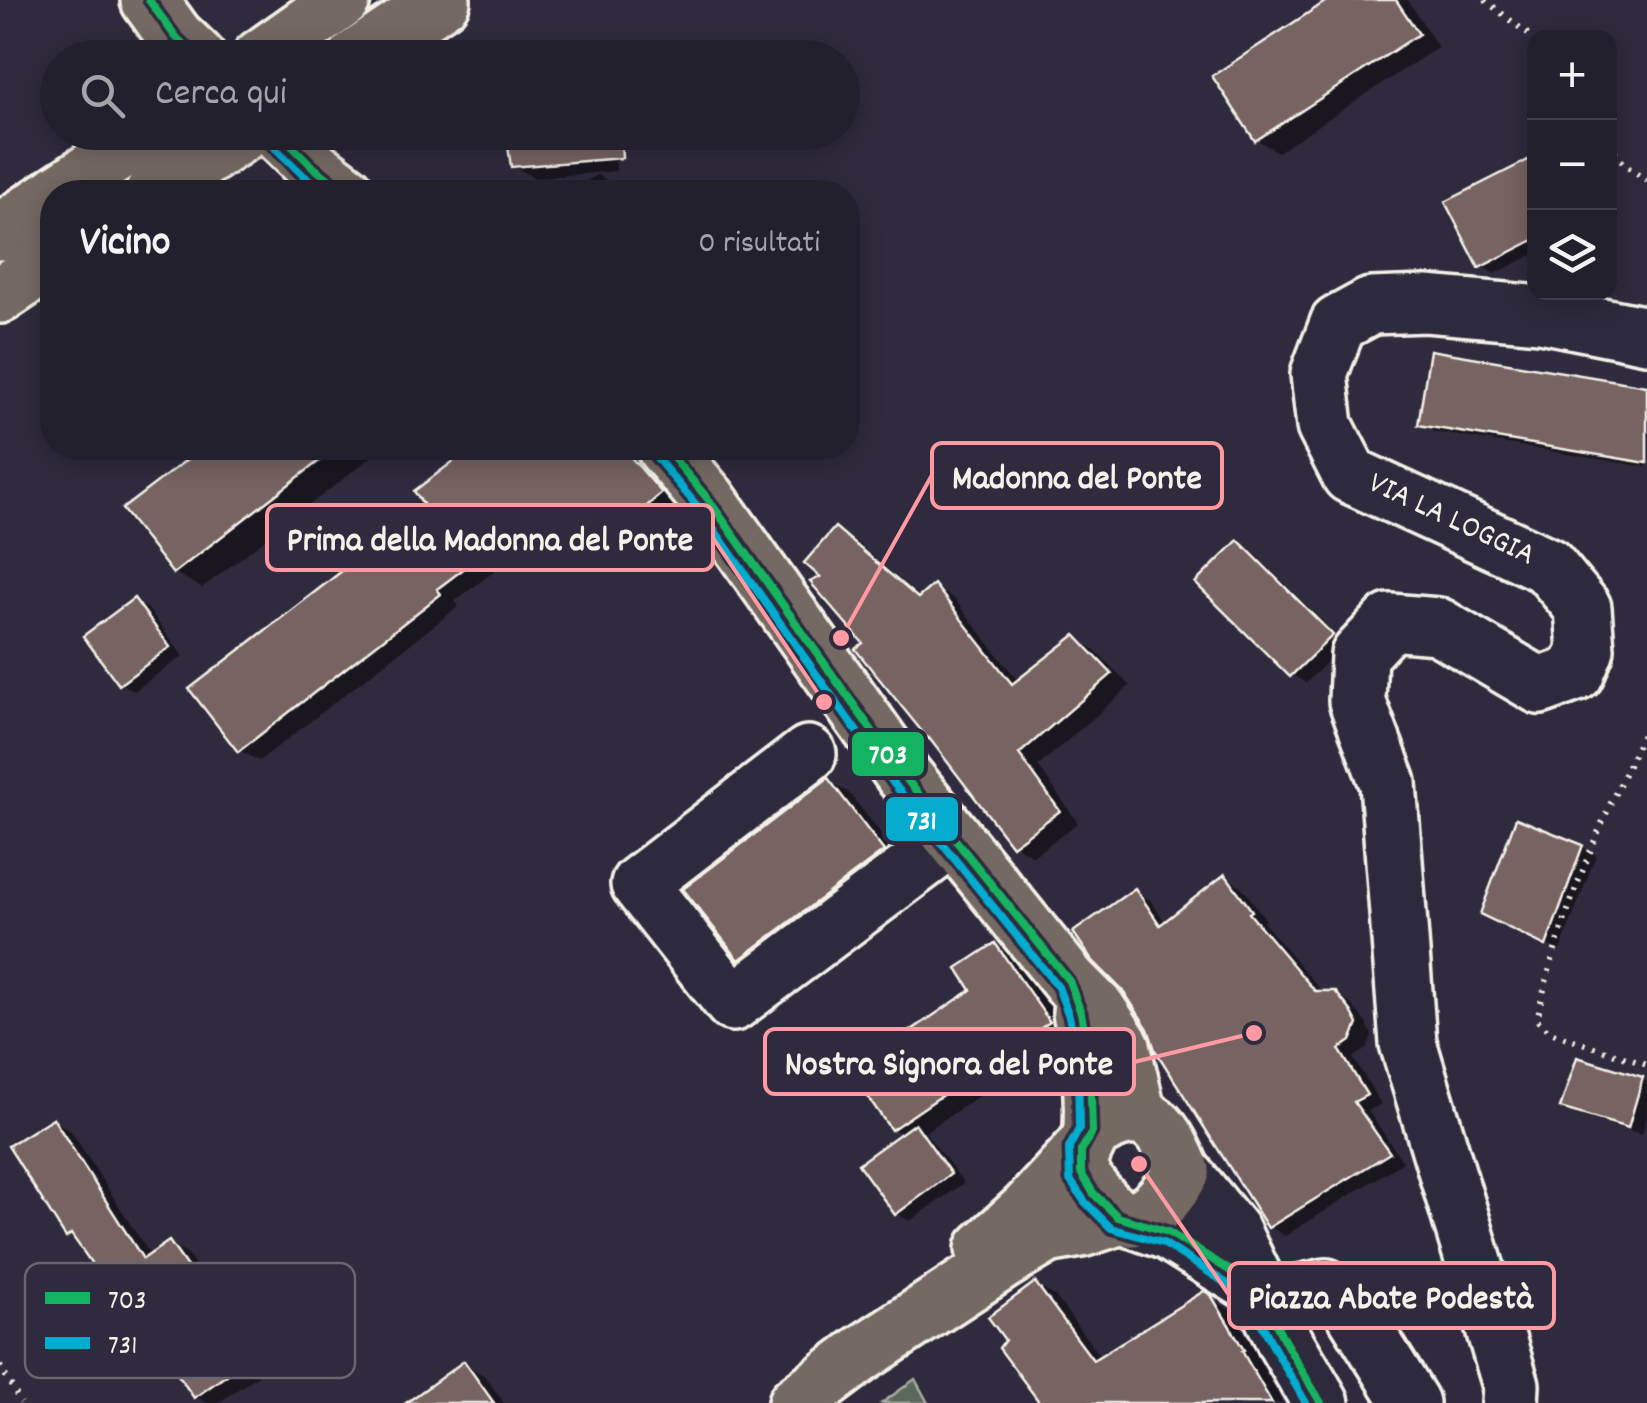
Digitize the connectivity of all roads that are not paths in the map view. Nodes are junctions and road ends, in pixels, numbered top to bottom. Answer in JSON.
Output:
{"nodes":[{"id":1,"x":149,"y":0,"type":"edge"},
{"id":2,"x":342,"y":0,"type":"edge"},
{"id":3,"x":442,"y":0,"type":"edge"},
{"id":4,"x":179,"y":40,"type":"edge"},
{"id":5,"x":285,"y":40,"type":"edge"},
{"id":6,"x":383,"y":40,"type":"edge"},
{"id":7,"x":123,"y":150,"type":"edge"},
{"id":8,"x":217,"y":150,"type":"edge"},
{"id":9,"x":295,"y":150,"type":"edge"},
{"id":10,"x":77,"y":180,"type":"edge"},
{"id":11,"x":172,"y":180,"type":"edge"},
{"id":12,"x":330,"y":180,"type":"edge"},
{"id":13,"x":40,"y":205,"type":"edge"},
{"id":14,"x":0,"y":232,"type":"edge"},
{"id":15,"x":40,"y":268,"type":"edge"},
{"id":16,"x":0,"y":296,"type":"edge"},
{"id":17,"x":1647,"y":335,"type":"edge"},
{"id":18,"x":675,"y":460,"type":"edge"},
{"id":19,"x":808,"y":754,"type":"dead end"},
{"id":20,"x":952,"y":838,"type":"junction"},
{"id":21,"x":1104,"y":1133,"type":"junction"},
{"id":22,"x":1182,"y":1171,"type":"junction"},
{"id":23,"x":1126,"y":1218,"type":"junction"},
{"id":24,"x":1271,"y":1313,"type":"junction"},
{"id":25,"x":860,"y":1355,"type":"junction"},
{"id":26,"x":796,"y":1403,"type":"edge"},
{"id":27,"x":1322,"y":1403,"type":"edge"},
{"id":28,"x":1411,"y":1403,"type":"edge"},
{"id":29,"x":1510,"y":1403,"type":"edge"}],
"edges":[{"from":1,"to":4,"type":"main road"},
{"from":2,"to":5,"type":"main road"},
{"from":3,"to":6,"type":"main road"},
{"from":7,"to":10,"type":"main road"},
{"from":8,"to":11,"type":"main road"},
{"from":9,"to":12,"type":"main road"},
{"from":13,"to":14,"type":"main road"},
{"from":15,"to":16,"type":"main road"},
{"from":17,"to":29,"type":"street","name":"VIA LA LOGGIA"},
{"from":18,"to":20,"type":"main road"},
{"from":19,"to":20,"type":"street"},
{"from":20,"to":21,"type":"main road"},
{"from":21,"to":22,"type":"main road"},
{"from":21,"to":23,"type":"main road"},
{"from":21,"to":25,"type":"main road"},
{"from":22,"to":23,"type":"main road"},
{"from":22,"to":24,"type":"street"},
{"from":23,"to":24,"type":"street"},
{"from":23,"to":25,"type":"main road"},
{"from":24,"to":27,"type":"street"},
{"from":24,"to":28,"type":"street"},
{"from":25,"to":26,"type":"main road"}]}
